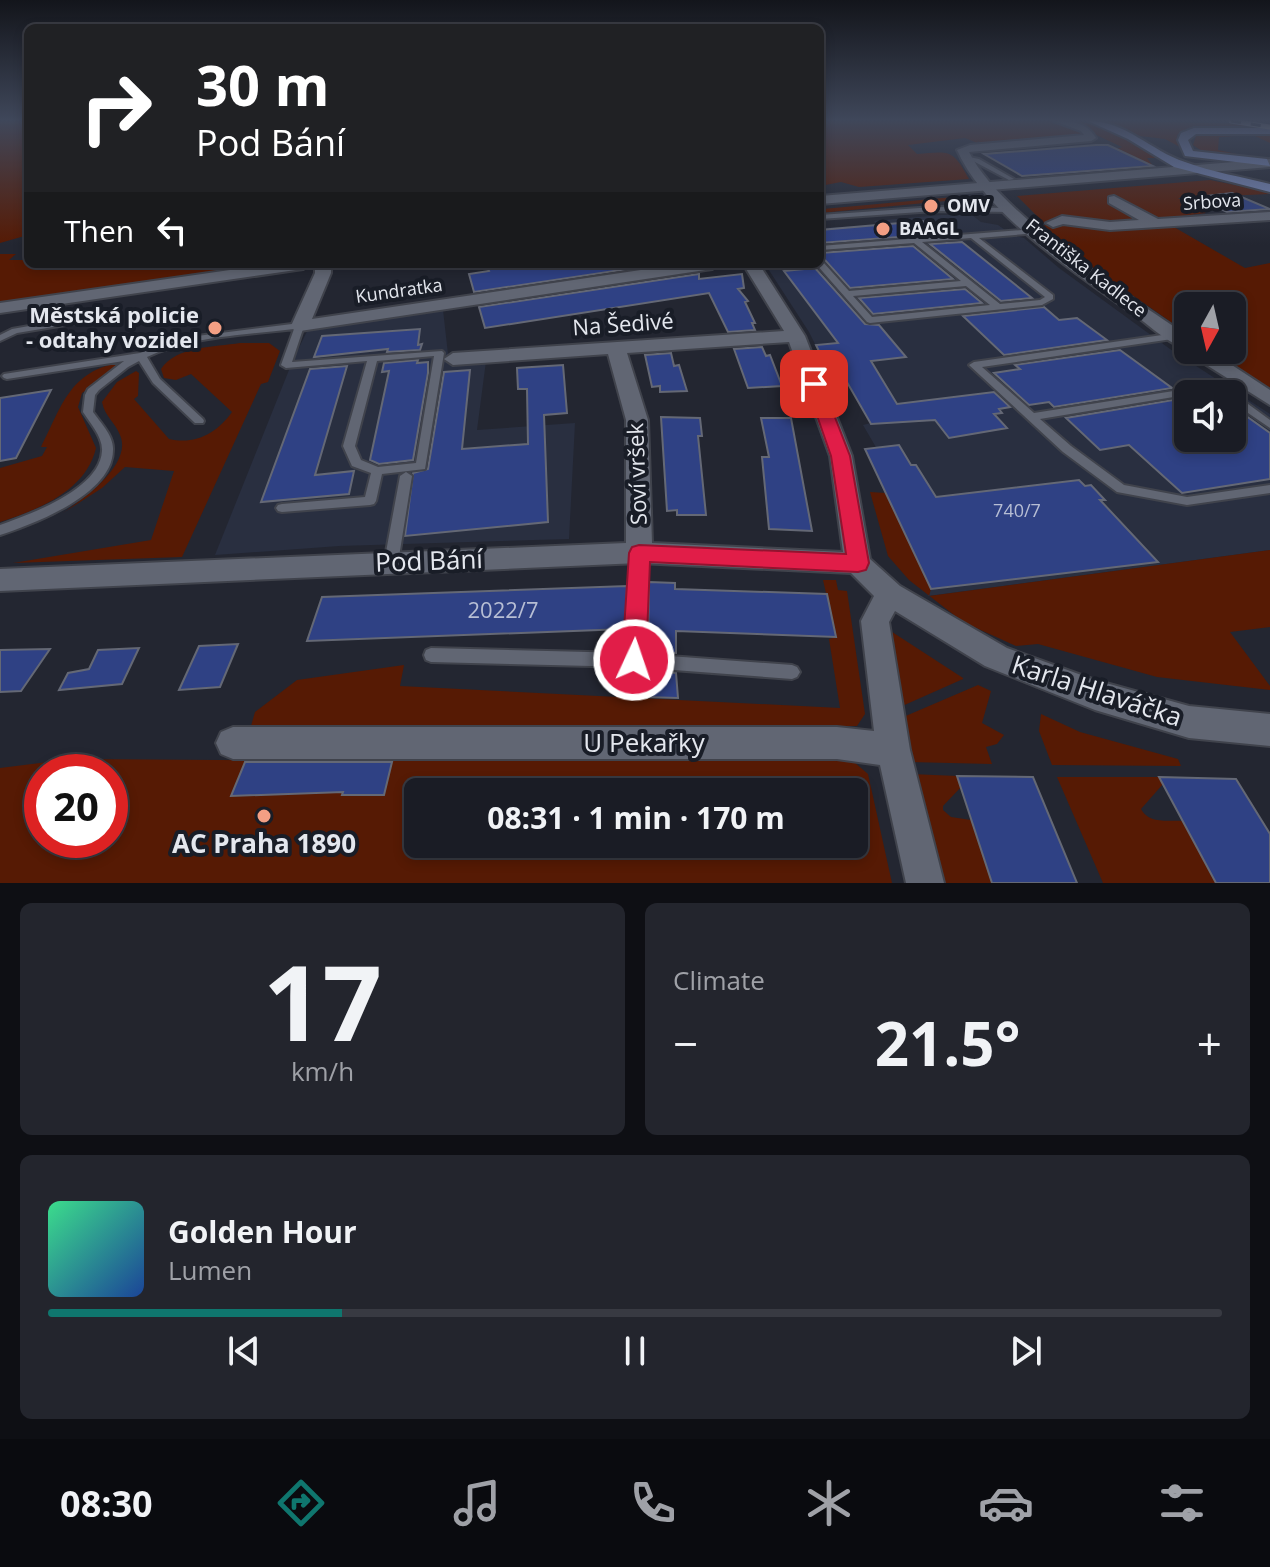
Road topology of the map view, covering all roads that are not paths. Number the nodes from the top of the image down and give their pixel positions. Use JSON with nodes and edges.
{"nodes":[{"id":1,"x":967,"y":162,"type":"edge"},
{"id":2,"x":981,"y":162,"type":"edge"},
{"id":3,"x":1162,"y":162,"type":"edge"},
{"id":4,"x":1196,"y":162,"type":"edge"},
{"id":5,"x":1269,"y":164,"type":"edge"},
{"id":6,"x":1166,"y":166,"type":"junction"},
{"id":7,"x":1202,"y":170,"type":"junction"},
{"id":8,"x":1011,"y":179,"type":"dead end"},
{"id":9,"x":987,"y":188,"type":"junction"},
{"id":10,"x":1270,"y":188,"type":"edge"},
{"id":11,"x":824,"y":200,"type":"edge"},
{"id":12,"x":1114,"y":200,"type":"dead end"},
{"id":13,"x":1013,"y":210,"type":"junction"},
{"id":14,"x":1270,"y":216,"type":"edge"},
{"id":15,"x":824,"y":217,"type":"edge"},
{"id":16,"x":1053,"y":223,"type":"dead end"},
{"id":17,"x":1156,"y":223,"type":"junction"},
{"id":18,"x":1035,"y":231,"type":"junction"},
{"id":19,"x":971,"y":235,"type":"junction"},
{"id":20,"x":915,"y":240,"type":"junction"},
{"id":21,"x":824,"y":248,"type":"edge"},
{"id":22,"x":275,"y":268,"type":"edge"},
{"id":23,"x":323,"y":268,"type":"edge"},
{"id":24,"x":685,"y":268,"type":"edge"},
{"id":25,"x":754,"y":268,"type":"edge"},
{"id":26,"x":823,"y":268,"type":"edge"},
{"id":27,"x":968,"y":283,"type":"junction"},
{"id":28,"x":846,"y":294,"type":"junction"},
{"id":29,"x":998,"y":307,"type":"junction"},
{"id":30,"x":0,"y":308,"type":"edge"},
{"id":31,"x":98,"y":317,"type":"dead end"},
{"id":32,"x":300,"y":326,"type":"junction"},
{"id":33,"x":1174,"y":335,"type":"edge"},
{"id":34,"x":796,"y":336,"type":"junction"},
{"id":35,"x":0,"y":338,"type":"edge"},
{"id":36,"x":1174,"y":341,"type":"edge"},
{"id":37,"x":616,"y":349,"type":"junction"},
{"id":38,"x":141,"y":356,"type":"junction"},
{"id":39,"x":373,"y":358,"type":"junction"},
{"id":40,"x":453,"y":359,"type":"dead end"},
{"id":41,"x":1217,"y":364,"type":"edge"},
{"id":42,"x":7,"y":376,"type":"dead end"},
{"id":43,"x":1174,"y":394,"type":"edge"},
{"id":44,"x":1270,"y":399,"type":"edge"},
{"id":45,"x":1246,"y":408,"type":"edge"},
{"id":46,"x":1032,"y":417,"type":"junction"},
{"id":47,"x":199,"y":421,"type":"dead end"},
{"id":48,"x":1270,"y":425,"type":"edge"},
{"id":49,"x":377,"y":471,"type":"junction"},
{"id":50,"x":406,"y":476,"type":"dead end"},
{"id":51,"x":1270,"y":489,"type":"edge"},
{"id":52,"x":282,"y":508,"type":"dead end"},
{"id":53,"x":0,"y":530,"type":"edge"},
{"id":54,"x":639,"y":553,"type":"junction"},
{"id":55,"x":391,"y":563,"type":"junction"},
{"id":56,"x":858,"y":563,"type":"junction"},
{"id":57,"x":0,"y":580,"type":"edge"},
{"id":58,"x":890,"y":594,"type":"junction"},
{"id":59,"x":431,"y":655,"type":"dead end"},
{"id":60,"x":634,"y":660,"type":"junction"},
{"id":61,"x":792,"y":672,"type":"dead end"},
{"id":62,"x":1270,"y":730,"type":"edge"},
{"id":63,"x":233,"y":743,"type":"dead end"},
{"id":64,"x":893,"y":750,"type":"junction"},
{"id":65,"x":925,"y":883,"type":"edge"}],
"edges":[{"from":1,"to":9,"type":"street","name":"Františka Kadlece"},
{"from":2,"to":8,"type":"lane"},
{"from":3,"to":6,"type":"main road"},
{"from":4,"to":7,"type":"main road"},
{"from":5,"to":7,"type":"street"},
{"from":6,"to":7,"type":"street"},
{"from":6,"to":9,"type":"street"},
{"from":7,"to":9,"type":"street"},
{"from":7,"to":10,"type":"main road"},
{"from":9,"to":11,"type":"street"},
{"from":9,"to":13,"type":"street","name":"Františka Kadlece"},
{"from":12,"to":17,"type":"street","name":"Srbova"},
{"from":13,"to":15,"type":"lane"},
{"from":13,"to":18,"type":"street","name":"Františka Kadlece"},
{"from":14,"to":17,"type":"street","name":"Srbova"},
{"from":16,"to":17,"type":"street","name":"Srbova"},
{"from":18,"to":19,"type":"lane"},
{"from":18,"to":33,"type":"street","name":"Františka Kadlece"},
{"from":19,"to":20,"type":"lane"},
{"from":19,"to":29,"type":"lane"},
{"from":20,"to":21,"type":"lane"},
{"from":20,"to":27,"type":"lane"},
{"from":22,"to":30,"type":"street"},
{"from":23,"to":32,"type":"street"},
{"from":24,"to":32,"type":"street","name":"Kundratka"},
{"from":25,"to":34,"type":"street"},
{"from":26,"to":28,"type":"lane"},
{"from":27,"to":28,"type":"lane"},
{"from":27,"to":29,"type":"lane"},
{"from":28,"to":29,"type":"lane"},
{"from":31,"to":35,"type":"lane"},
{"from":32,"to":38,"type":"lane"},
{"from":32,"to":39,"type":"lane"},
{"from":34,"to":37,"type":"street","name":"Na Šedivé"},
{"from":34,"to":56,"type":"street"},
{"from":36,"to":46,"type":"lane"},
{"from":37,"to":40,"type":"street","name":"Na Šedivé"},
{"from":37,"to":54,"type":"street","name":"Soví vršek"},
{"from":38,"to":42,"type":"lane"},
{"from":38,"to":47,"type":"lane"},
{"from":38,"to":53,"type":"lane"},
{"from":39,"to":49,"type":"lane"},
{"from":39,"to":49,"type":"lane"},
{"from":41,"to":44,"type":"street"},
{"from":43,"to":46,"type":"lane"},
{"from":45,"to":48,"type":"lane"},
{"from":46,"to":51,"type":"lane"},
{"from":49,"to":52,"type":"lane"},
{"from":50,"to":55,"type":"lane"},
{"from":54,"to":55,"type":"street","name":"Pod Bání"},
{"from":54,"to":56,"type":"street","name":"Pod Bání"},
{"from":54,"to":60,"type":"lane"},
{"from":55,"to":57,"type":"street","name":"Pod Bání"},
{"from":56,"to":58,"type":"street","name":"Karla Hlaváčka"},
{"from":58,"to":62,"type":"street","name":"Karla Hlaváčka"},
{"from":58,"to":64,"type":"street"},
{"from":59,"to":60,"type":"lane"},
{"from":60,"to":61,"type":"lane"},
{"from":63,"to":64,"type":"street","name":"U Pekařky"},
{"from":64,"to":65,"type":"street"}]}
